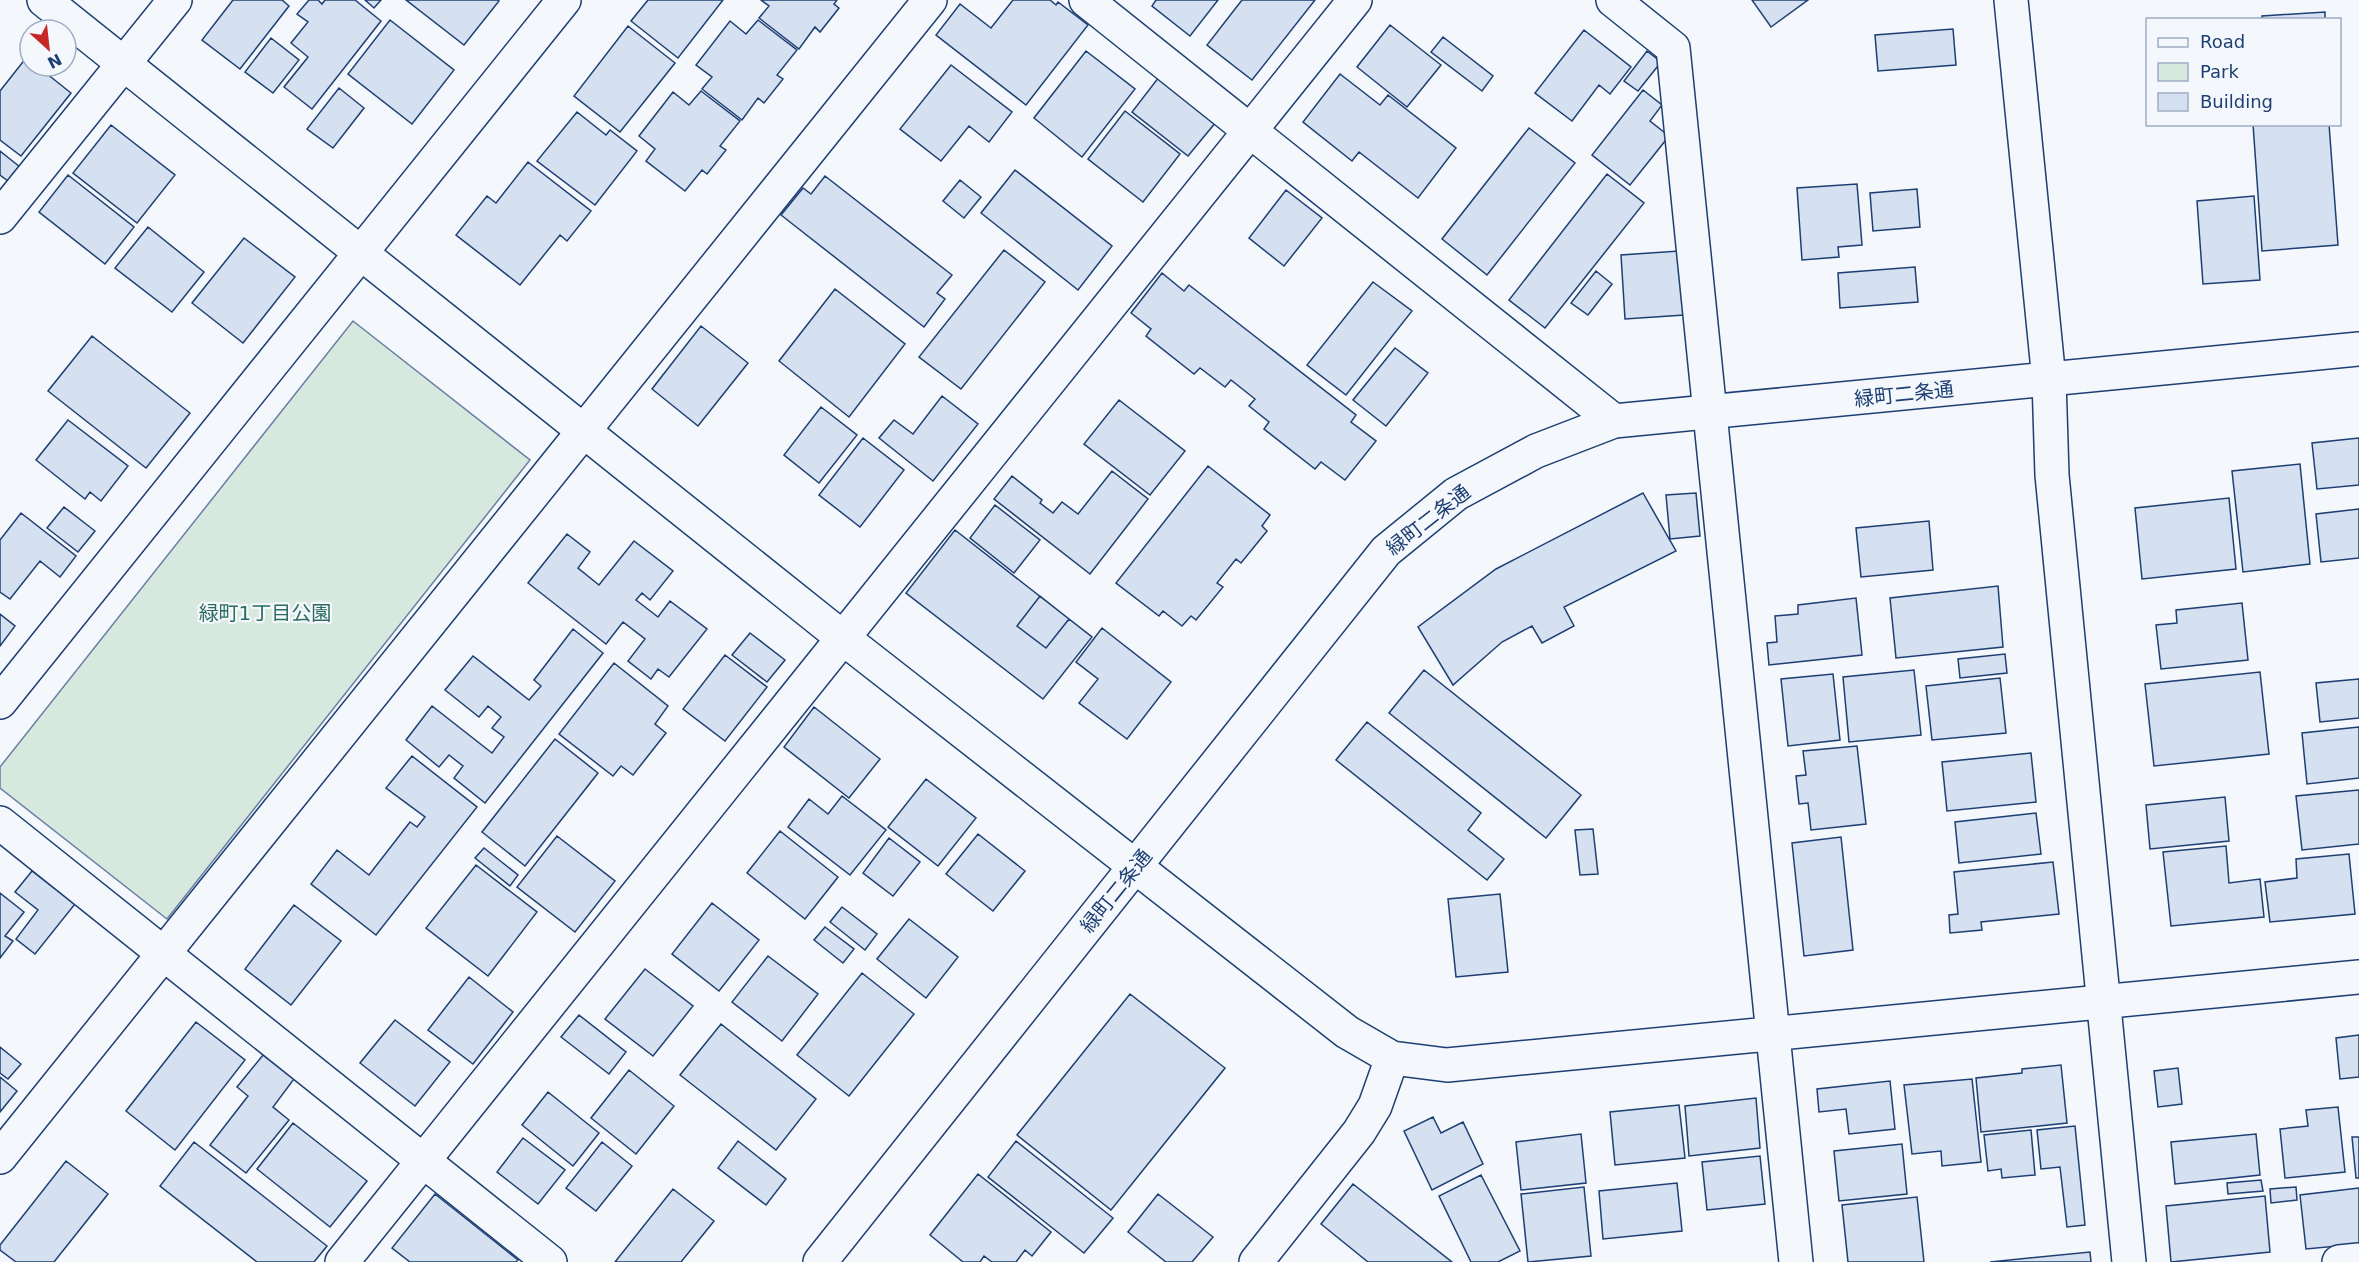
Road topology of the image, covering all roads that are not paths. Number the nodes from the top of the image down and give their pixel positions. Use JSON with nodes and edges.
{"nodes":[{"id":1,"x":44,"y":0,"type":"edge"},
{"id":2,"x":175,"y":0,"type":"edge"},
{"id":3,"x":564,"y":0,"type":"edge"},
{"id":4,"x":930,"y":0,"type":"edge"},
{"id":5,"x":1086,"y":0,"type":"edge"},
{"id":6,"x":1355,"y":0,"type":"edge"},
{"id":7,"x":1613,"y":0,"type":"edge"},
{"id":8,"x":2011,"y":0,"type":"edge"},
{"id":9,"x":124,"y":63,"type":"junction"},
{"id":10,"x":1250,"y":131,"type":"junction"},
{"id":11,"x":0,"y":217,"type":"edge"},
{"id":12,"x":361,"y":253,"type":"junction"},
{"id":13,"x":2359,"y":349,"type":"edge"},
{"id":14,"x":2049,"y":380,"type":"junction"},
{"id":15,"x":1710,"y":413,"type":"junction"},
{"id":16,"x":1614,"y":421,"type":"junction"},
{"id":17,"x":583,"y":431,"type":"junction"},
{"id":18,"x":843,"y":638,"type":"junction"},
{"id":19,"x":0,"y":702,"type":"edge"},
{"id":20,"x":0,"y":823,"type":"edge"},
{"id":21,"x":1137,"y":866,"type":"junction"},
{"id":22,"x":164,"y":953,"type":"junction"},
{"id":23,"x":2359,"y":977,"type":"edge"},
{"id":24,"x":2103,"y":1002,"type":"junction"},
{"id":25,"x":1772,"y":1034,"type":"junction"},
{"id":26,"x":1392,"y":1059,"type":"junction"},
{"id":27,"x":0,"y":1157,"type":"edge"},
{"id":28,"x":423,"y":1160,"type":"junction"},
{"id":29,"x":2359,"y":1260,"type":"edge"},
{"id":30,"x":342,"y":1262,"type":"edge"},
{"id":31,"x":550,"y":1262,"type":"edge"},
{"id":32,"x":820,"y":1262,"type":"edge"},
{"id":33,"x":1256,"y":1262,"type":"edge"},
{"id":34,"x":1796,"y":1262,"type":"edge"},
{"id":35,"x":2129,"y":1262,"type":"edge"},
{"id":36,"x":2339,"y":1262,"type":"edge"}],
"edges":[{"from":1,"to":9,"type":"street"},
{"from":2,"to":9,"type":"street"},
{"from":3,"to":12,"type":"street"},
{"from":4,"to":17,"type":"street"},
{"from":5,"to":10,"type":"street"},
{"from":6,"to":10,"type":"street"},
{"from":7,"to":15,"type":"street"},
{"from":8,"to":14,"type":"street"},
{"from":9,"to":11,"type":"street"},
{"from":9,"to":12,"type":"street"},
{"from":10,"to":16,"type":"street"},
{"from":10,"to":18,"type":"street"},
{"from":12,"to":17,"type":"street"},
{"from":12,"to":19,"type":"street"},
{"from":13,"to":14,"type":"street","name":"緑町二条通"},
{"from":14,"to":15,"type":"street","name":"緑町二条通"},
{"from":14,"to":24,"type":"street"},
{"from":15,"to":16,"type":"street","name":"緑町二条通"},
{"from":15,"to":25,"type":"street"},
{"from":16,"to":21,"type":"street","name":"緑町二条通"},
{"from":17,"to":18,"type":"street"},
{"from":17,"to":22,"type":"street"},
{"from":18,"to":21,"type":"street"},
{"from":18,"to":28,"type":"street"},
{"from":20,"to":22,"type":"street"},
{"from":21,"to":26,"type":"street"},
{"from":21,"to":32,"type":"street","name":"緑町二条通"},
{"from":22,"to":27,"type":"street"},
{"from":22,"to":28,"type":"street"},
{"from":23,"to":24,"type":"street"},
{"from":24,"to":25,"type":"street"},
{"from":24,"to":35,"type":"street"},
{"from":25,"to":26,"type":"street"},
{"from":25,"to":34,"type":"street"},
{"from":26,"to":33,"type":"street"},
{"from":28,"to":30,"type":"street"},
{"from":28,"to":31,"type":"street"},
{"from":29,"to":36,"type":"street"}]}
